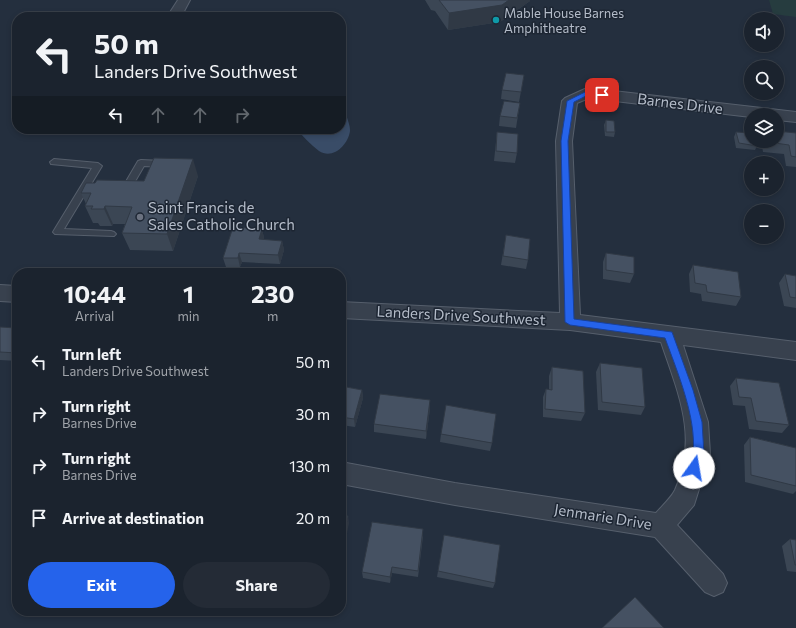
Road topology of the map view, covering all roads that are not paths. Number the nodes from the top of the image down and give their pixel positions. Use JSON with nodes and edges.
{"nodes":[{"id":1,"x":184,"y":0,"type":"edge"},
{"id":2,"x":177,"y":12,"type":"edge"},
{"id":3,"x":796,"y":117,"type":"edge"},
{"id":4,"x":54,"y":162,"type":"dead end"},
{"id":5,"x":169,"y":165,"type":"edge"},
{"id":6,"x":86,"y":185,"type":"junction"},
{"id":7,"x":100,"y":186,"type":"edge"},
{"id":8,"x":113,"y":187,"type":"edge"},
{"id":9,"x":111,"y":234,"type":"dead end"},
{"id":10,"x":0,"y":294,"type":"edge"},
{"id":11,"x":12,"y":294,"type":"edge"},
{"id":12,"x":346,"y":310,"type":"edge"},
{"id":13,"x":570,"y":322,"type":"junction"},
{"id":14,"x":669,"y":334,"type":"junction"},
{"id":15,"x":796,"y":351,"type":"edge"},
{"id":16,"x":346,"y":474,"type":"edge"},
{"id":17,"x":661,"y":526,"type":"junction"},
{"id":18,"x":714,"y":583,"type":"dead end"}],
"edges":[{"from":1,"to":2,"type":"street"},
{"from":3,"to":13,"type":"street","name":"Barnes Drive"},
{"from":4,"to":6,"type":"lane"},
{"from":5,"to":8,"type":"lane"},
{"from":6,"to":7,"type":"lane"},
{"from":6,"to":9,"type":"lane"},
{"from":10,"to":11,"type":"street"},
{"from":12,"to":13,"type":"street","name":"Landers Drive Southwest"},
{"from":13,"to":14,"type":"street","name":"Landers Drive Southwest"},
{"from":14,"to":15,"type":"street","name":"Landers Drive Southwest"},
{"from":14,"to":17,"type":"street","name":"Jenmarie Drive"},
{"from":16,"to":17,"type":"street","name":"Jenmarie Drive"},
{"from":17,"to":18,"type":"street"}]}
